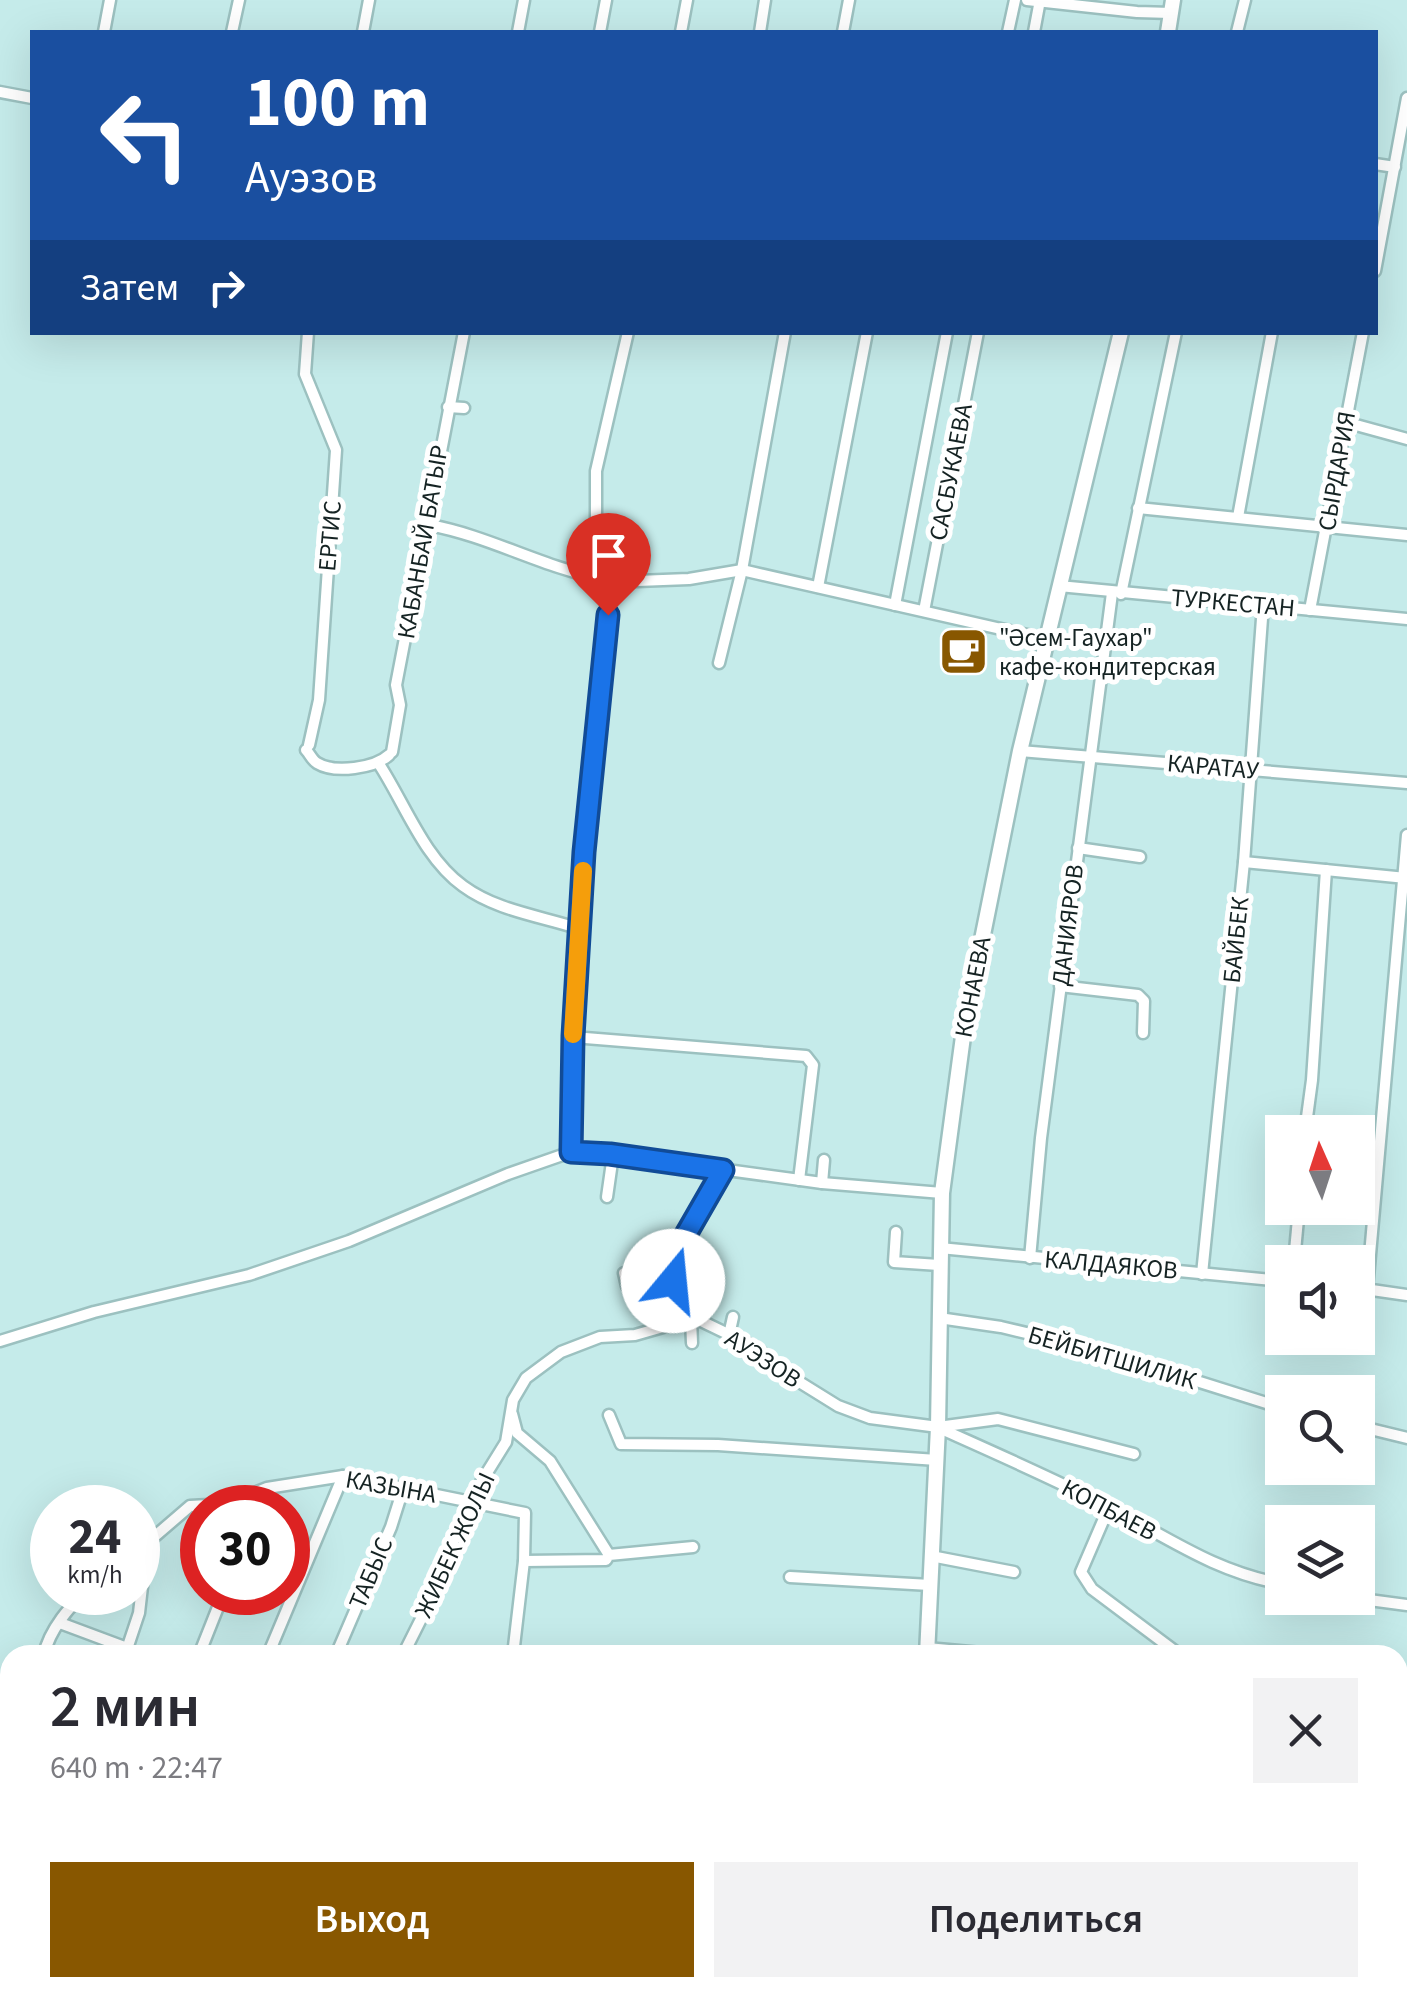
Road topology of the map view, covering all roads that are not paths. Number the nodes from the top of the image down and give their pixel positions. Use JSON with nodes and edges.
{"nodes":[{"id":1,"x":110,"y":0,"type":"edge"},
{"id":2,"x":239,"y":0,"type":"edge"},
{"id":3,"x":369,"y":0,"type":"edge"},
{"id":4,"x":524,"y":0,"type":"edge"},
{"id":5,"x":606,"y":0,"type":"edge"},
{"id":6,"x":687,"y":0,"type":"edge"},
{"id":7,"x":766,"y":0,"type":"edge"},
{"id":8,"x":849,"y":0,"type":"edge"},
{"id":9,"x":1015,"y":0,"type":"edge"},
{"id":10,"x":1027,"y":0,"type":"edge"},
{"id":11,"x":1244,"y":0,"type":"edge"},
{"id":12,"x":1040,"y":2,"type":"edge"},
{"id":13,"x":1172,"y":6,"type":"edge"},
{"id":14,"x":104,"y":30,"type":"edge"},
{"id":15,"x":232,"y":30,"type":"edge"},
{"id":16,"x":363,"y":30,"type":"edge"},
{"id":17,"x":518,"y":30,"type":"edge"},
{"id":18,"x":600,"y":30,"type":"edge"},
{"id":19,"x":682,"y":30,"type":"edge"},
{"id":20,"x":760,"y":30,"type":"edge"},
{"id":21,"x":843,"y":30,"type":"edge"},
{"id":22,"x":1008,"y":30,"type":"edge"},
{"id":23,"x":1034,"y":30,"type":"edge"},
{"id":24,"x":1237,"y":30,"type":"edge"},
{"id":25,"x":0,"y":92,"type":"edge"},
{"id":26,"x":30,"y":98,"type":"edge"},
{"id":27,"x":1407,"y":98,"type":"edge"},
{"id":28,"x":1378,"y":164,"type":"edge"},
{"id":29,"x":1396,"y":167,"type":"junction"},
{"id":30,"x":1378,"y":256,"type":"edge"},
{"id":31,"x":308,"y":335,"type":"edge"},
{"id":32,"x":463,"y":335,"type":"edge"},
{"id":33,"x":627,"y":335,"type":"edge"},
{"id":34,"x":784,"y":335,"type":"edge"},
{"id":35,"x":867,"y":335,"type":"edge"},
{"id":36,"x":946,"y":335,"type":"edge"},
{"id":37,"x":977,"y":335,"type":"edge"},
{"id":38,"x":1119,"y":335,"type":"edge"},
{"id":39,"x":1175,"y":335,"type":"edge"},
{"id":40,"x":1271,"y":335,"type":"edge"},
{"id":41,"x":1362,"y":335,"type":"edge"},
{"id":42,"x":448,"y":407,"type":"junction"},
{"id":43,"x":464,"y":408,"type":"dead end"},
{"id":44,"x":1345,"y":422,"type":"junction"},
{"id":45,"x":1407,"y":439,"type":"edge"},
{"id":46,"x":1138,"y":508,"type":"junction"},
{"id":47,"x":1238,"y":517,"type":"junction"},
{"id":48,"x":429,"y":525,"type":"junction"},
{"id":49,"x":1328,"y":525,"type":"junction"},
{"id":50,"x":1407,"y":535,"type":"edge"},
{"id":51,"x":742,"y":570,"type":"junction"},
{"id":52,"x":608,"y":581,"type":"junction"},
{"id":53,"x":1059,"y":586,"type":"junction"},
{"id":54,"x":818,"y":587,"type":"junction"},
{"id":55,"x":1116,"y":594,"type":"junction"},
{"id":56,"x":895,"y":605,"type":"junction"},
{"id":57,"x":1263,"y":605,"type":"junction"},
{"id":58,"x":1310,"y":610,"type":"junction"},
{"id":59,"x":924,"y":611,"type":"junction"},
{"id":60,"x":1407,"y":619,"type":"edge"},
{"id":61,"x":1045,"y":639,"type":"junction"},
{"id":62,"x":718,"y":663,"type":"dead end"},
{"id":63,"x":1020,"y":752,"type":"junction"},
{"id":64,"x":1090,"y":756,"type":"junction"},
{"id":65,"x":379,"y":764,"type":"junction"},
{"id":66,"x":1251,"y":770,"type":"junction"},
{"id":67,"x":1407,"y":783,"type":"edge"},
{"id":68,"x":1407,"y":835,"type":"edge"},
{"id":69,"x":1078,"y":848,"type":"junction"},
{"id":70,"x":1140,"y":857,"type":"dead end"},
{"id":71,"x":1244,"y":862,"type":"junction"},
{"id":72,"x":1326,"y":870,"type":"junction"},
{"id":73,"x":1405,"y":878,"type":"edge"},
{"id":74,"x":580,"y":929,"type":"junction"},
{"id":75,"x":1060,"y":986,"type":"junction"},
{"id":76,"x":1143,"y":1033,"type":"dead end"},
{"id":77,"x":573,"y":1036,"type":"junction"},
{"id":78,"x":1307,"y":1115,"type":"edge"},
{"id":79,"x":571,"y":1152,"type":"junction"},
{"id":80,"x":613,"y":1155,"type":"junction"},
{"id":81,"x":824,"y":1160,"type":"dead end"},
{"id":82,"x":723,"y":1170,"type":"junction"},
{"id":83,"x":800,"y":1180,"type":"junction"},
{"id":84,"x":822,"y":1183,"type":"junction"},
{"id":85,"x":942,"y":1193,"type":"junction"},
{"id":86,"x":606,"y":1197,"type":"dead end"},
{"id":87,"x":896,"y":1232,"type":"dead end"},
{"id":88,"x":1367,"y":1245,"type":"edge"},
{"id":89,"x":940,"y":1248,"type":"junction"},
{"id":90,"x":1030,"y":1258,"type":"junction"},
{"id":91,"x":669,"y":1264,"type":"junction"},
{"id":92,"x":940,"y":1265,"type":"junction"},
{"id":93,"x":624,"y":1273,"type":"dead end"},
{"id":94,"x":1202,"y":1274,"type":"junction"},
{"id":95,"x":1265,"y":1280,"type":"edge"},
{"id":96,"x":1375,"y":1290,"type":"edge"},
{"id":97,"x":1407,"y":1294,"type":"edge"},
{"id":98,"x":640,"y":1295,"type":"junction"},
{"id":99,"x":732,"y":1317,"type":"dead end"},
{"id":100,"x":939,"y":1318,"type":"junction"},
{"id":101,"x":691,"y":1319,"type":"junction"},
{"id":102,"x":677,"y":1322,"type":"junction"},
{"id":103,"x":730,"y":1335,"type":"junction"},
{"id":104,"x":0,"y":1341,"type":"edge"},
{"id":105,"x":692,"y":1343,"type":"dead end"},
{"id":106,"x":1265,"y":1403,"type":"edge"},
{"id":107,"x":510,"y":1410,"type":"junction"},
{"id":108,"x":609,"y":1415,"type":"dead end"},
{"id":109,"x":938,"y":1428,"type":"junction"},
{"id":110,"x":1375,"y":1430,"type":"edge"},
{"id":111,"x":1407,"y":1438,"type":"edge"},
{"id":112,"x":1134,"y":1454,"type":"dead end"},
{"id":113,"x":937,"y":1460,"type":"junction"},
{"id":114,"x":344,"y":1476,"type":"junction"},
{"id":115,"x":286,"y":1485,"type":"edge"},
{"id":116,"x":403,"y":1489,"type":"junction"},
{"id":117,"x":470,"y":1500,"type":"junction"},
{"id":118,"x":1109,"y":1507,"type":"junction"},
{"id":119,"x":180,"y":1515,"type":"edge"},
{"id":120,"x":160,"y":1532,"type":"edge"},
{"id":121,"x":693,"y":1547,"type":"dead end"},
{"id":122,"x":609,"y":1555,"type":"junction"},
{"id":123,"x":931,"y":1556,"type":"junction"},
{"id":124,"x":524,"y":1561,"type":"junction"},
{"id":125,"x":1014,"y":1572,"type":"dead end"},
{"id":126,"x":790,"y":1577,"type":"dead end"},
{"id":127,"x":1265,"y":1581,"type":"edge"},
{"id":128,"x":930,"y":1585,"type":"junction"},
{"id":129,"x":1375,"y":1601,"type":"edge"},
{"id":130,"x":1407,"y":1605,"type":"edge"},
{"id":131,"x":67,"y":1615,"type":"edge"},
{"id":132,"x":138,"y":1615,"type":"edge"},
{"id":133,"x":215,"y":1615,"type":"edge"},
{"id":134,"x":60,"y":1623,"type":"junction"},
{"id":135,"x":46,"y":1645,"type":"edge"},
{"id":136,"x":110,"y":1645,"type":"edge"},
{"id":137,"x":128,"y":1645,"type":"edge"},
{"id":138,"x":203,"y":1645,"type":"edge"},
{"id":139,"x":272,"y":1645,"type":"edge"},
{"id":140,"x":340,"y":1645,"type":"edge"},
{"id":141,"x":409,"y":1645,"type":"edge"},
{"id":142,"x":514,"y":1645,"type":"edge"},
{"id":143,"x":927,"y":1645,"type":"edge"},
{"id":144,"x":1167,"y":1645,"type":"edge"}],
"edges":[{"from":1,"to":14,"type":"street"},
{"from":2,"to":15,"type":"street"},
{"from":3,"to":16,"type":"street"},
{"from":4,"to":17,"type":"street"},
{"from":5,"to":18,"type":"street"},
{"from":6,"to":19,"type":"street"},
{"from":7,"to":20,"type":"street"},
{"from":8,"to":21,"type":"street"},
{"from":9,"to":22,"type":"street"},
{"from":10,"to":12,"type":"street"},
{"from":11,"to":24,"type":"street"},
{"from":12,"to":13,"type":"street"},
{"from":12,"to":23,"type":"street"},
{"from":25,"to":26,"type":"street"},
{"from":27,"to":29,"type":"street"},
{"from":28,"to":29,"type":"street"},
{"from":29,"to":30,"type":"street"},
{"from":31,"to":65,"type":"street","name":"ЕРТИС"},
{"from":32,"to":42,"type":"street","name":"КАБАНБАЙ БАТЫР"},
{"from":33,"to":52,"type":"street"},
{"from":34,"to":51,"type":"street"},
{"from":35,"to":54,"type":"street"},
{"from":36,"to":56,"type":"street","name":"САСБУКАЕВА"},
{"from":37,"to":59,"type":"street","name":"САСБУКАЕВА"},
{"from":38,"to":53,"type":"main road","name":"КОНАЕВА"},
{"from":39,"to":46,"type":"street","name":"ДАНИЯРОВ"},
{"from":40,"to":47,"type":"street"},
{"from":41,"to":44,"type":"street","name":"СЫРДАРИЯ"},
{"from":42,"to":43,"type":"street"},
{"from":42,"to":48,"type":"street","name":"КАБАНБАЙ БАТЫР"},
{"from":44,"to":45,"type":"street"},
{"from":44,"to":49,"type":"street","name":"СЫРДАРИЯ"},
{"from":46,"to":47,"type":"street"},
{"from":46,"to":55,"type":"street","name":"ДАНИЯРОВ"},
{"from":47,"to":49,"type":"street"},
{"from":48,"to":52,"type":"street"},
{"from":48,"to":65,"type":"street","name":"КАБАНБАЙ БАТЫР"},
{"from":49,"to":50,"type":"street"},
{"from":49,"to":58,"type":"street","name":"СЫРДАРИЯ"},
{"from":51,"to":52,"type":"street"},
{"from":51,"to":54,"type":"street"},
{"from":51,"to":62,"type":"street"},
{"from":52,"to":74,"type":"street"},
{"from":53,"to":55,"type":"street","name":"ТУРКЕСТАН"},
{"from":53,"to":61,"type":"main road","name":"КОНАЕВА"},
{"from":54,"to":56,"type":"street"},
{"from":55,"to":57,"type":"street","name":"ТУРКЕСТАН"},
{"from":55,"to":64,"type":"street","name":"ДАНИЯРОВ"},
{"from":56,"to":59,"type":"street"},
{"from":57,"to":58,"type":"street","name":"ТУРКЕСТАН"},
{"from":57,"to":66,"type":"street","name":"БАЙБЕК"},
{"from":58,"to":60,"type":"street","name":"ТУРКЕСТАН"},
{"from":59,"to":61,"type":"street"},
{"from":61,"to":63,"type":"main road","name":"КОНАЕВА"},
{"from":63,"to":64,"type":"street","name":"КАРАТАУ"},
{"from":63,"to":85,"type":"main road","name":"КОНАЕВА"},
{"from":64,"to":66,"type":"street","name":"КАРАТАУ"},
{"from":64,"to":69,"type":"street","name":"ДАНИЯРОВ"},
{"from":65,"to":74,"type":"street"},
{"from":66,"to":67,"type":"street","name":"КАРАТАУ"},
{"from":66,"to":71,"type":"street","name":"БАЙБЕК"},
{"from":68,"to":73,"type":"street"},
{"from":69,"to":70,"type":"street"},
{"from":69,"to":75,"type":"street","name":"ДАНИЯРОВ"},
{"from":71,"to":72,"type":"street"},
{"from":71,"to":94,"type":"street","name":"БАЙБЕК"},
{"from":72,"to":73,"type":"street"},
{"from":72,"to":78,"type":"street"},
{"from":73,"to":88,"type":"street"},
{"from":74,"to":77,"type":"street"},
{"from":75,"to":76,"type":"street"},
{"from":75,"to":90,"type":"street","name":"ДАНИЯРОВ"},
{"from":77,"to":79,"type":"street"},
{"from":77,"to":83,"type":"street"},
{"from":79,"to":80,"type":"street"},
{"from":79,"to":104,"type":"street"},
{"from":80,"to":82,"type":"street"},
{"from":80,"to":86,"type":"street"},
{"from":81,"to":84,"type":"street"},
{"from":82,"to":83,"type":"street"},
{"from":82,"to":91,"type":"street"},
{"from":83,"to":84,"type":"street"},
{"from":84,"to":85,"type":"street"},
{"from":85,"to":89,"type":"main road","name":"КОНАЕВА"},
{"from":87,"to":92,"type":"street"},
{"from":89,"to":90,"type":"street","name":"КАЛДАЯКОВ"},
{"from":89,"to":92,"type":"main road","name":"КОНАЕВА"},
{"from":90,"to":94,"type":"street","name":"КАЛДАЯКОВ"},
{"from":91,"to":98,"type":"street"},
{"from":91,"to":101,"type":"street"},
{"from":92,"to":100,"type":"main road","name":"КОНАЕВА"},
{"from":93,"to":98,"type":"street"},
{"from":94,"to":95,"type":"street","name":"КАЛДАЯКОВ"},
{"from":96,"to":97,"type":"street"},
{"from":98,"to":102,"type":"street"},
{"from":99,"to":103,"type":"street"},
{"from":100,"to":106,"type":"street","name":"БЕЙБИТШИЛИК"},
{"from":100,"to":109,"type":"main road","name":"КОНАЕВА"},
{"from":101,"to":102,"type":"street","name":"ЖИБЕК ЖОЛЫ"},
{"from":101,"to":103,"type":"street","name":"АУЭЗОВ"},
{"from":101,"to":105,"type":"street"},
{"from":102,"to":107,"type":"street","name":"ЖИБЕК ЖОЛЫ"},
{"from":103,"to":109,"type":"street","name":"АУЭЗОВ"},
{"from":107,"to":117,"type":"street","name":"ЖИБЕК ЖОЛЫ"},
{"from":107,"to":122,"type":"street"},
{"from":108,"to":113,"type":"street"},
{"from":109,"to":112,"type":"street"},
{"from":109,"to":113,"type":"main road","name":"КОНАЕВА"},
{"from":109,"to":118,"type":"street","name":"КОПБАЕВ"},
{"from":110,"to":111,"type":"street"},
{"from":113,"to":123,"type":"main road","name":"КОНАЕВА"},
{"from":114,"to":115,"type":"street","name":"КАЗЫНА"},
{"from":114,"to":116,"type":"street","name":"КАЗЫНА"},
{"from":114,"to":139,"type":"street"},
{"from":116,"to":117,"type":"street","name":"КАЗЫНА"},
{"from":116,"to":140,"type":"street","name":"ТАБЫС"},
{"from":117,"to":124,"type":"street","name":"КАЗЫНА"},
{"from":117,"to":141,"type":"street","name":"ЖИБЕК ЖОЛЫ"},
{"from":118,"to":127,"type":"street","name":"КОПБАЕВ"},
{"from":118,"to":144,"type":"street"},
{"from":119,"to":120,"type":"street","name":"КАЗЫНА"},
{"from":121,"to":122,"type":"street"},
{"from":122,"to":124,"type":"street"},
{"from":123,"to":125,"type":"street"},
{"from":123,"to":128,"type":"main road","name":"КОНАЕВА"},
{"from":124,"to":142,"type":"street"},
{"from":126,"to":128,"type":"street"},
{"from":128,"to":143,"type":"main road","name":"КОНАЕВА"},
{"from":129,"to":130,"type":"street"},
{"from":131,"to":134,"type":"street"},
{"from":132,"to":137,"type":"street","name":"КАЗЫНА"},
{"from":133,"to":138,"type":"street"},
{"from":134,"to":135,"type":"street"},
{"from":134,"to":136,"type":"street"}]}
